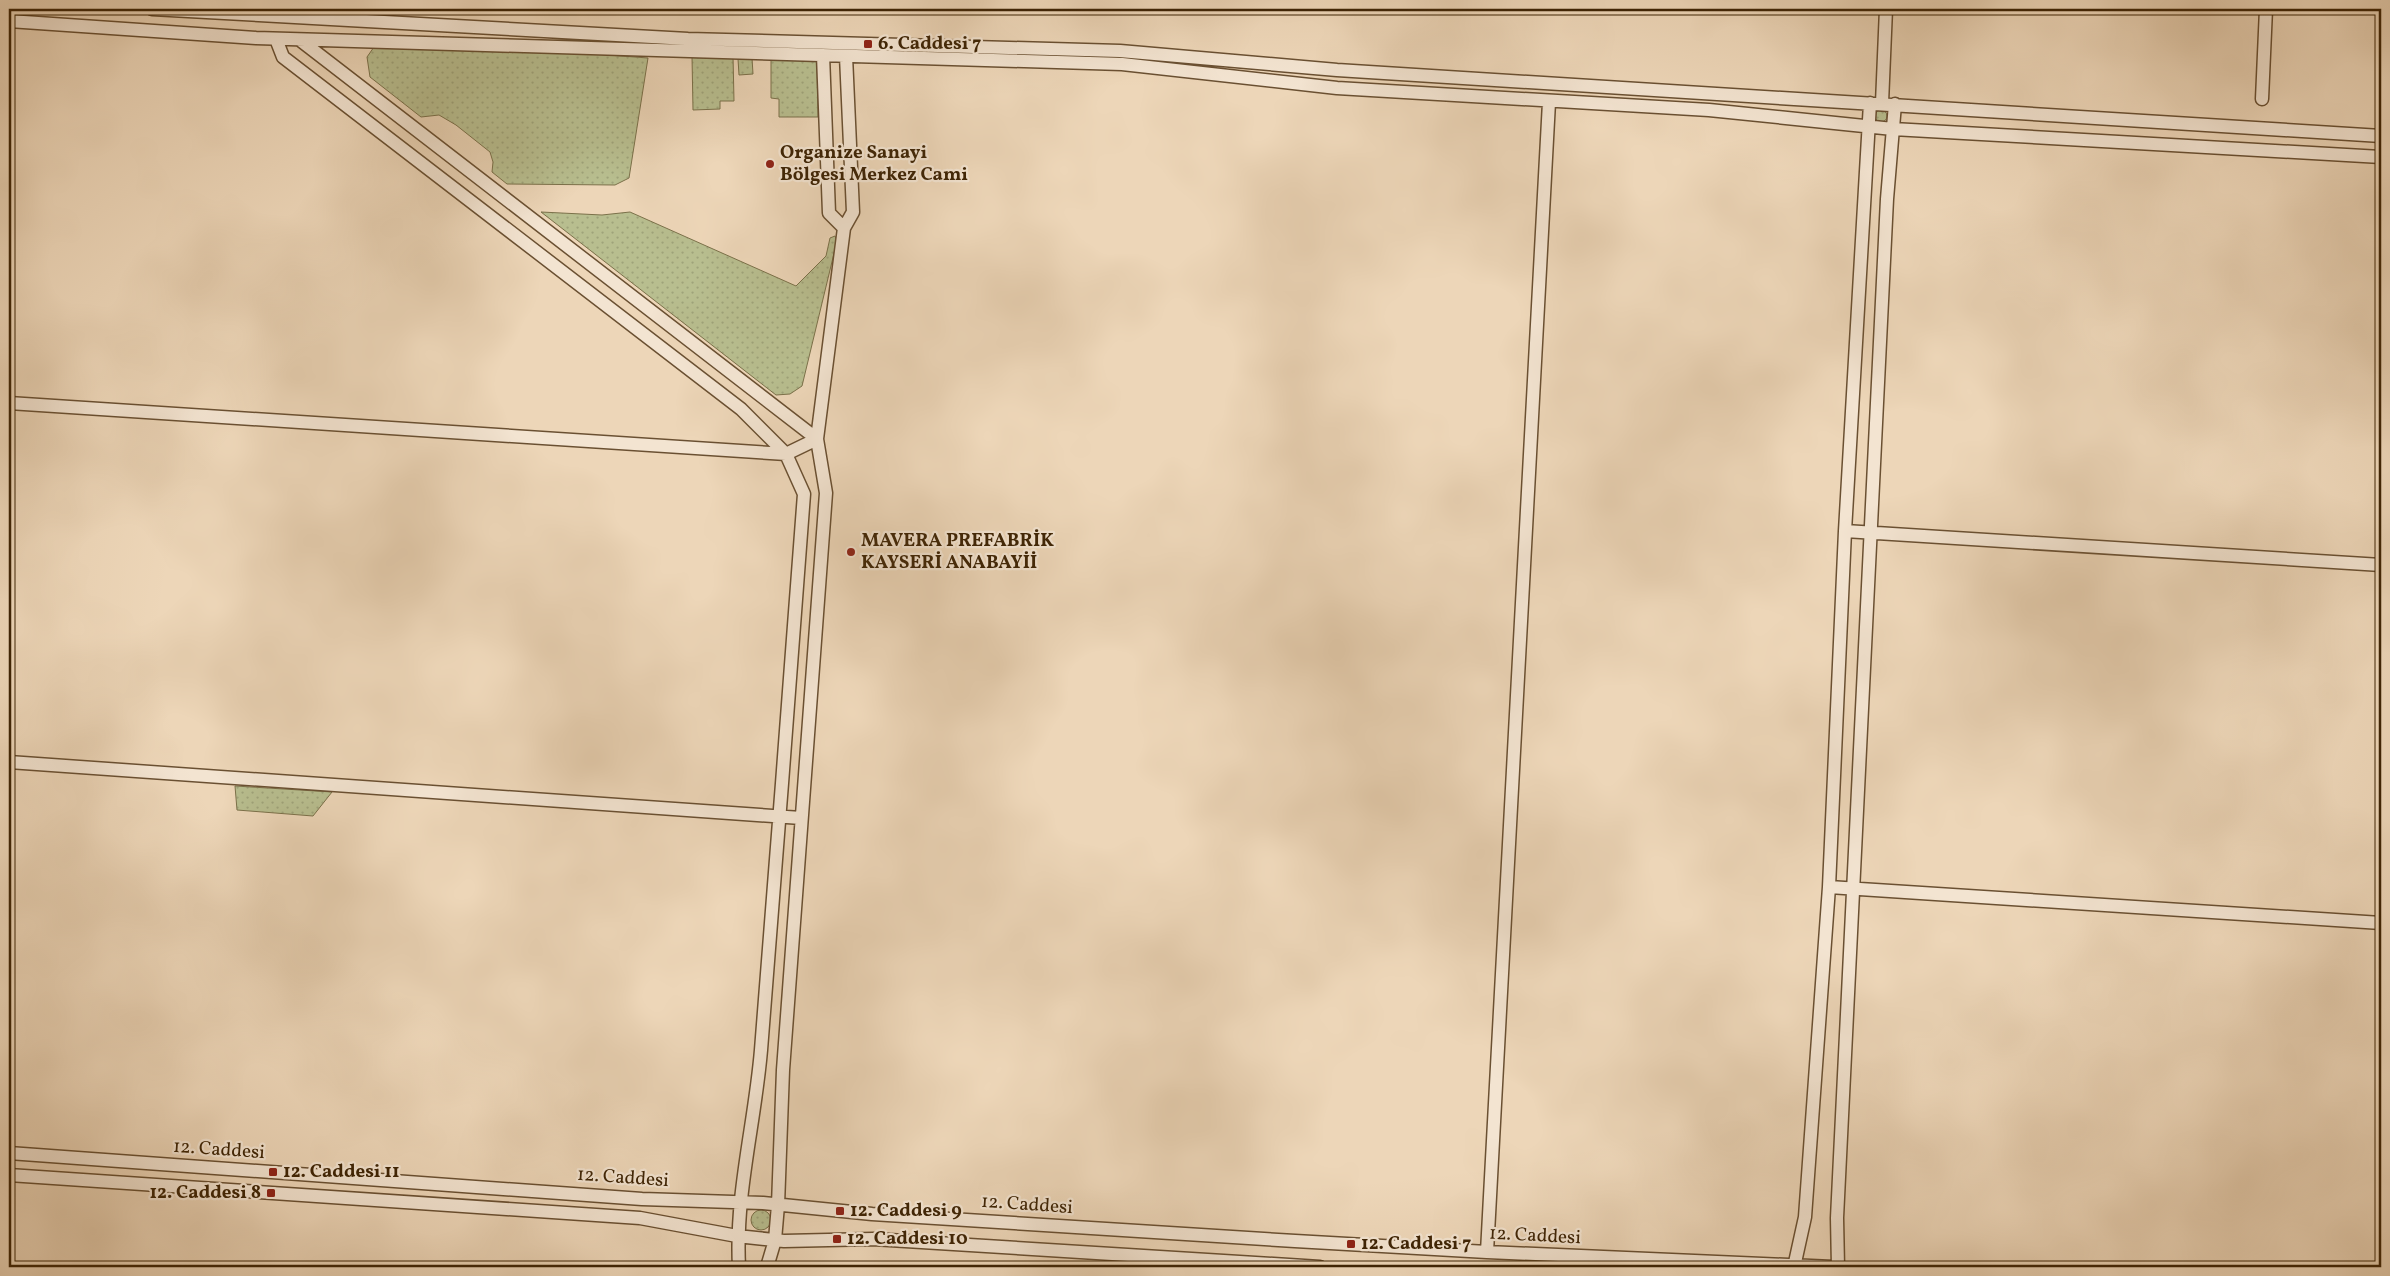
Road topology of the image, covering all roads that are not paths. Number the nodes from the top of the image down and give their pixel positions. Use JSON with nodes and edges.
{"nodes":[{"id":1,"x":152,"y":9,"type":"edge"},
{"id":2,"x":1886,"y":9,"type":"edge"},
{"id":3,"x":2266,"y":9,"type":"edge"},
{"id":4,"x":9,"y":21,"type":"edge"},
{"id":5,"x":276,"y":39,"type":"junction"},
{"id":6,"x":300,"y":40,"type":"junction"},
{"id":7,"x":822,"y":55,"type":"junction"},
{"id":8,"x":846,"y":56,"type":"junction"},
{"id":9,"x":2262,"y":99,"type":"dead end"},
{"id":10,"x":1550,"y":102,"type":"junction"},
{"id":11,"x":1876,"y":103,"type":"junction"},
{"id":12,"x":1895,"y":104,"type":"junction"},
{"id":13,"x":2190,"y":125,"type":"junction"},
{"id":14,"x":1869,"y":126,"type":"junction"},
{"id":15,"x":1893,"y":129,"type":"junction"},
{"id":16,"x":2381,"y":136,"type":"edge"},
{"id":17,"x":2189,"y":146,"type":"junction"},
{"id":18,"x":2381,"y":157,"type":"edge"},
{"id":19,"x":844,"y":228,"type":"junction"},
{"id":20,"x":9,"y":403,"type":"edge"},
{"id":21,"x":817,"y":439,"type":"junction"},
{"id":22,"x":786,"y":454,"type":"junction"},
{"id":23,"x":1845,"y":531,"type":"junction"},
{"id":24,"x":1869,"y":532,"type":"junction"},
{"id":25,"x":2381,"y":565,"type":"edge"},
{"id":26,"x":9,"y":762,"type":"edge"},
{"id":27,"x":780,"y":817,"type":"junction"},
{"id":28,"x":801,"y":818,"type":"junction"},
{"id":29,"x":1829,"y":887,"type":"junction"},
{"id":30,"x":1851,"y":889,"type":"junction"},
{"id":31,"x":2381,"y":923,"type":"edge"},
{"id":32,"x":9,"y":1153,"type":"edge"},
{"id":33,"x":9,"y":1175,"type":"edge"},
{"id":34,"x":740,"y":1202,"type":"junction"},
{"id":35,"x":778,"y":1205,"type":"junction"},
{"id":36,"x":737,"y":1236,"type":"junction"},
{"id":37,"x":775,"y":1240,"type":"junction"},
{"id":38,"x":1487,"y":1252,"type":"junction"},
{"id":39,"x":1292,"y":1266,"type":"edge"},
{"id":40,"x":739,"y":1267,"type":"edge"},
{"id":41,"x":767,"y":1267,"type":"edge"},
{"id":42,"x":1320,"y":1267,"type":"edge"},
{"id":43,"x":1794,"y":1267,"type":"edge"},
{"id":44,"x":1833,"y":1267,"type":"edge"},
{"id":45,"x":1838,"y":1267,"type":"edge"}],
"edges":[{"from":1,"to":11,"type":"street"},
{"from":2,"to":11,"type":"street"},
{"from":3,"to":9,"type":"street"},
{"from":4,"to":5,"type":"street"},
{"from":5,"to":6,"type":"street"},
{"from":5,"to":22,"type":"street"},
{"from":6,"to":7,"type":"street"},
{"from":6,"to":21,"type":"street"},
{"from":7,"to":8,"type":"street"},
{"from":7,"to":19,"type":"street"},
{"from":8,"to":10,"type":"street"},
{"from":8,"to":19,"type":"street"},
{"from":10,"to":14,"type":"street"},
{"from":10,"to":38,"type":"street"},
{"from":11,"to":12,"type":"street"},
{"from":11,"to":14,"type":"street"},
{"from":12,"to":13,"type":"street"},
{"from":12,"to":15,"type":"street"},
{"from":13,"to":16,"type":"street"},
{"from":13,"to":17,"type":"street"},
{"from":14,"to":15,"type":"street"},
{"from":14,"to":23,"type":"street"},
{"from":15,"to":17,"type":"street"},
{"from":15,"to":24,"type":"street"},
{"from":17,"to":18,"type":"street"},
{"from":19,"to":21,"type":"street"},
{"from":20,"to":22,"type":"street"},
{"from":21,"to":22,"type":"street"},
{"from":21,"to":28,"type":"street"},
{"from":22,"to":27,"type":"street"},
{"from":23,"to":24,"type":"street"},
{"from":23,"to":29,"type":"street"},
{"from":24,"to":25,"type":"street"},
{"from":24,"to":30,"type":"street"},
{"from":26,"to":27,"type":"street"},
{"from":27,"to":28,"type":"street"},
{"from":27,"to":34,"type":"street"},
{"from":28,"to":35,"type":"street"},
{"from":29,"to":30,"type":"street"},
{"from":29,"to":43,"type":"street"},
{"from":30,"to":31,"type":"street"},
{"from":30,"to":45,"type":"street"},
{"from":32,"to":34,"type":"street","name":"12. Caddesi"},
{"from":33,"to":36,"type":"street","name":"12. Caddesi"},
{"from":34,"to":35,"type":"street","name":"12. Caddesi"},
{"from":34,"to":36,"type":"street"},
{"from":35,"to":37,"type":"street"},
{"from":35,"to":38,"type":"street","name":"12. Caddesi"},
{"from":36,"to":37,"type":"street","name":"12. Caddesi"},
{"from":36,"to":40,"type":"street"},
{"from":37,"to":39,"type":"street","name":"12. Caddesi"},
{"from":37,"to":41,"type":"street"},
{"from":38,"to":43,"type":"street","name":"12. Caddesi"},
{"from":39,"to":42,"type":"street","name":"12. Caddesi"},
{"from":43,"to":44,"type":"street","name":"12. Caddesi"}]}
